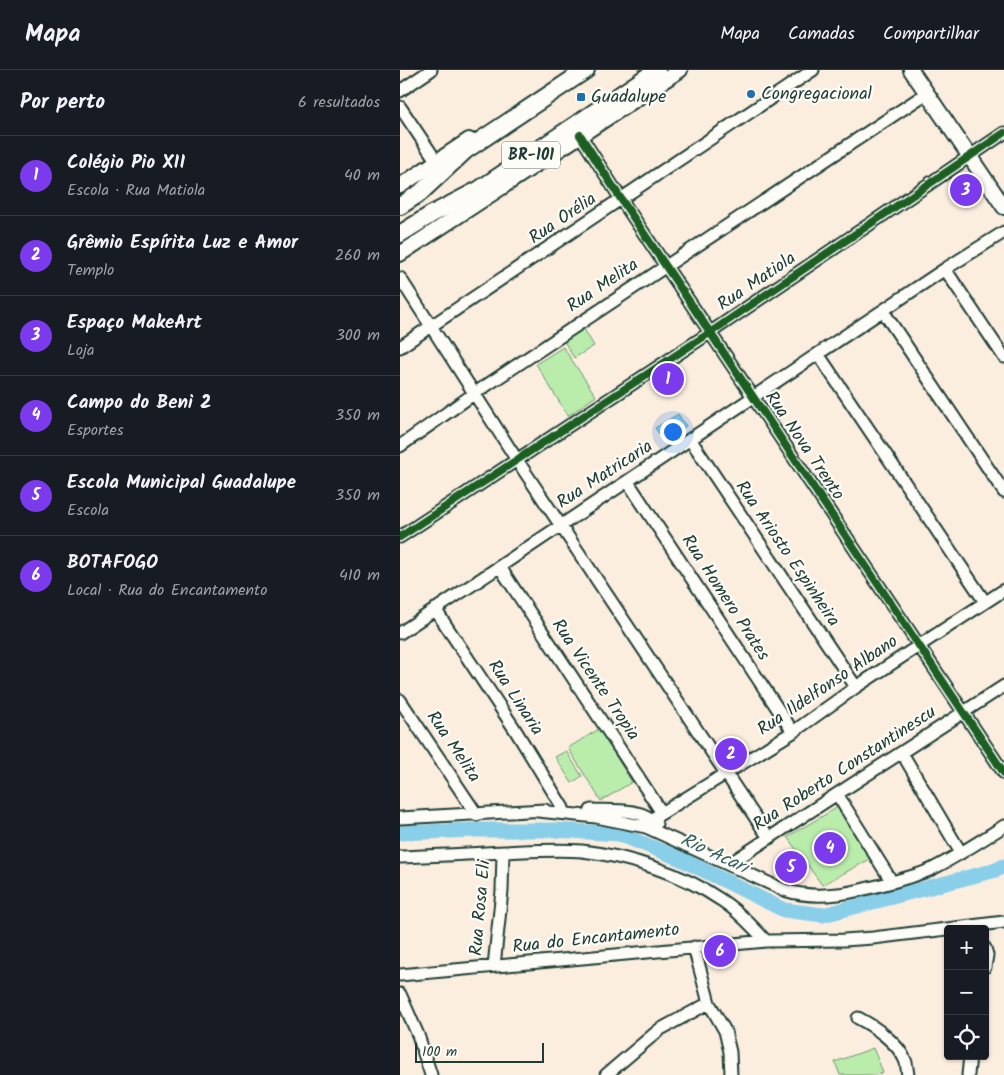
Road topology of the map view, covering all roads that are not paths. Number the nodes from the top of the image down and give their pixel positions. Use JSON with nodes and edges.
{"nodes":[{"id":1,"x":431,"y":70,"type":"edge"},
{"id":2,"x":574,"y":70,"type":"edge"},
{"id":3,"x":586,"y":70,"type":"edge"},
{"id":4,"x":657,"y":70,"type":"edge"},
{"id":5,"x":680,"y":70,"type":"edge"},
{"id":6,"x":813,"y":70,"type":"edge"},
{"id":7,"x":911,"y":70,"type":"edge"},
{"id":8,"x":400,"y":91,"type":"edge"},
{"id":9,"x":927,"y":93,"type":"junction"},
{"id":10,"x":400,"y":107,"type":"edge"},
{"id":11,"x":1004,"y":134,"type":"edge"},
{"id":12,"x":580,"y":135,"type":"junction"},
{"id":13,"x":969,"y":156,"type":"junction"},
{"id":14,"x":437,"y":162,"type":"junction"},
{"id":15,"x":400,"y":186,"type":"edge"},
{"id":16,"x":621,"y":199,"type":"junction"},
{"id":17,"x":400,"y":206,"type":"edge"},
{"id":18,"x":1004,"y":207,"type":"edge"},
{"id":19,"x":1004,"y":232,"type":"edge"},
{"id":20,"x":400,"y":234,"type":"edge"},
{"id":21,"x":400,"y":254,"type":"edge"},
{"id":22,"x":666,"y":265,"type":"junction"},
{"id":23,"x":945,"y":269,"type":"junction"},
{"id":24,"x":400,"y":278,"type":"edge"},
{"id":25,"x":883,"y":311,"type":"junction"},
{"id":26,"x":430,"y":327,"type":"junction"},
{"id":27,"x":711,"y":332,"type":"junction"},
{"id":28,"x":400,"y":347,"type":"edge"},
{"id":29,"x":818,"y":354,"type":"junction"},
{"id":30,"x":1004,"y":357,"type":"edge"},
{"id":31,"x":474,"y":393,"type":"junction"},
{"id":32,"x":754,"y":397,"type":"junction"},
{"id":33,"x":690,"y":439,"type":"junction"},
{"id":34,"x":400,"y":446,"type":"edge"},
{"id":35,"x":517,"y":460,"type":"junction"},
{"id":36,"x":628,"y":482,"type":"junction"},
{"id":37,"x":1004,"y":492,"type":"edge"},
{"id":38,"x":561,"y":525,"type":"junction"},
{"id":39,"x":400,"y":537,"type":"edge"},
{"id":40,"x":500,"y":566,"type":"junction"},
{"id":41,"x":1004,"y":590,"type":"edge"},
{"id":42,"x":985,"y":602,"type":"junction"},
{"id":43,"x":435,"y":609,"type":"junction"},
{"id":44,"x":400,"y":633,"type":"edge"},
{"id":45,"x":920,"y":645,"type":"junction"},
{"id":46,"x":1004,"y":686,"type":"edge"},
{"id":47,"x":856,"y":688,"type":"junction"},
{"id":48,"x":400,"y":700,"type":"edge"},
{"id":49,"x":964,"y":712,"type":"junction"},
{"id":50,"x":793,"y":732,"type":"junction"},
{"id":51,"x":902,"y":753,"type":"junction"},
{"id":52,"x":1004,"y":773,"type":"edge"},
{"id":53,"x":727,"y":774,"type":"junction"},
{"id":54,"x":837,"y":794,"type":"junction"},
{"id":55,"x":563,"y":808,"type":"junction"},
{"id":56,"x":538,"y":811,"type":"junction"},
{"id":57,"x":662,"y":812,"type":"junction"},
{"id":58,"x":477,"y":814,"type":"junction"},
{"id":59,"x":400,"y":818,"type":"edge"},
{"id":60,"x":649,"y":823,"type":"junction"},
{"id":61,"x":1004,"y":826,"type":"edge"},
{"id":62,"x":769,"y":838,"type":"junction"},
{"id":63,"x":503,"y":852,"type":"junction"},
{"id":64,"x":961,"y":853,"type":"junction"},
{"id":65,"x":400,"y":857,"type":"edge"},
{"id":66,"x":729,"y":864,"type":"junction"},
{"id":67,"x":892,"y":882,"type":"junction"},
{"id":68,"x":1004,"y":922,"type":"edge"},
{"id":69,"x":988,"y":925,"type":"edge"},
{"id":70,"x":944,"y":930,"type":"edge"},
{"id":71,"x":766,"y":941,"type":"junction"},
{"id":72,"x":694,"y":947,"type":"junction"},
{"id":73,"x":494,"y":966,"type":"junction"},
{"id":74,"x":400,"y":975,"type":"edge"},
{"id":75,"x":400,"y":994,"type":"edge"},
{"id":76,"x":709,"y":1003,"type":"junction"},
{"id":77,"x":858,"y":1018,"type":"dead end"},
{"id":78,"x":970,"y":1060,"type":"edge"},
{"id":79,"x":430,"y":1075,"type":"edge"},
{"id":80,"x":606,"y":1075,"type":"edge"},
{"id":81,"x":731,"y":1075,"type":"edge"},
{"id":82,"x":908,"y":1075,"type":"edge"},
{"id":83,"x":968,"y":1075,"type":"edge"}],
"edges":[{"from":1,"to":8,"type":"street"},
{"from":2,"to":14,"type":"main road"},
{"from":3,"to":17,"type":"highway","number":"BR-101"},
{"from":4,"to":20,"type":"highway","number":"BR-101"},
{"from":5,"to":12,"type":"main road"},
{"from":6,"to":16,"type":"street","name":"Rua Orélia"},
{"from":7,"to":9,"type":"main road"},
{"from":9,"to":13,"type":"main road"},
{"from":9,"to":22,"type":"street","name":"Rua Melita"},
{"from":10,"to":14,"type":"street"},
{"from":11,"to":13,"type":"street","name":"Rua Matiola"},
{"from":12,"to":16,"type":"street","name":"Rua Nova Trento"},
{"from":12,"to":21,"type":"main road"},
{"from":13,"to":18,"type":"main road"},
{"from":13,"to":27,"type":"street","name":"Rua Matiola"},
{"from":14,"to":15,"type":"main road"},
{"from":16,"to":22,"type":"street","name":"Rua Nova Trento"},
{"from":16,"to":26,"type":"street","name":"Rua Orélia"},
{"from":19,"to":23,"type":"street","name":"Rua Matricaria"},
{"from":22,"to":27,"type":"street","name":"Rua Nova Trento"},
{"from":22,"to":31,"type":"street","name":"Rua Melita"},
{"from":23,"to":25,"type":"street","name":"Rua Matricaria"},
{"from":23,"to":30,"type":"street"},
{"from":24,"to":26,"type":"street"},
{"from":25,"to":29,"type":"street","name":"Rua Matricaria"},
{"from":25,"to":37,"type":"street"},
{"from":26,"to":28,"type":"street","name":"Rua Orélia"},
{"from":26,"to":31,"type":"street"},
{"from":27,"to":32,"type":"street","name":"Rua Nova Trento"},
{"from":27,"to":35,"type":"street","name":"Rua Matiola"},
{"from":29,"to":32,"type":"street","name":"Rua Matricaria"},
{"from":29,"to":42,"type":"street"},
{"from":31,"to":34,"type":"street","name":"Rua Melita"},
{"from":31,"to":35,"type":"street"},
{"from":32,"to":33,"type":"street","name":"Rua Matricaria"},
{"from":32,"to":45,"type":"street","name":"Rua Nova Trento"},
{"from":33,"to":36,"type":"street","name":"Rua Matricaria"},
{"from":33,"to":47,"type":"street","name":"Rua Ariosto Espinheira"},
{"from":35,"to":38,"type":"street"},
{"from":35,"to":39,"type":"street","name":"Rua Matiola"},
{"from":36,"to":38,"type":"street","name":"Rua Matricaria"},
{"from":36,"to":50,"type":"street","name":"Rua Homero Prates"},
{"from":38,"to":40,"type":"street","name":"Rua Matricaria"},
{"from":38,"to":53,"type":"street"},
{"from":40,"to":43,"type":"street","name":"Rua Matricaria"},
{"from":40,"to":57,"type":"street","name":"Rua Vicente Tropia"},
{"from":41,"to":42,"type":"street","name":"Rua Ildelfonso Albano"},
{"from":42,"to":45,"type":"street","name":"Rua Ildelfonso Albano"},
{"from":43,"to":44,"type":"street","name":"Rua Matricaria"},
{"from":43,"to":55,"type":"street","name":"Rua Linaria"},
{"from":45,"to":47,"type":"street","name":"Rua Ildelfonso Albano"},
{"from":45,"to":49,"type":"street","name":"Rua Nova Trento"},
{"from":46,"to":49,"type":"street","name":"Rua Roberto Constantinescu"},
{"from":47,"to":50,"type":"street","name":"Rua Ildelfonso Albano"},
{"from":48,"to":58,"type":"street","name":"Rua Melita"},
{"from":49,"to":51,"type":"street","name":"Rua Roberto Constantinescu"},
{"from":49,"to":52,"type":"street","name":"Rua Nova Trento"},
{"from":50,"to":53,"type":"street","name":"Rua Ildelfonso Albano"},
{"from":51,"to":54,"type":"street","name":"Rua Roberto Constantinescu"},
{"from":51,"to":64,"type":"street"},
{"from":53,"to":57,"type":"street","name":"Rua Ildelfonso Albano"},
{"from":53,"to":62,"type":"street"},
{"from":54,"to":62,"type":"street","name":"Rua Roberto Constantinescu"},
{"from":54,"to":67,"type":"street"},
{"from":55,"to":56,"type":"street"},
{"from":55,"to":60,"type":"street"},
{"from":56,"to":58,"type":"street"},
{"from":56,"to":60,"type":"street"},
{"from":57,"to":60,"type":"street","name":"Rua Ildelfonso Albano"},
{"from":58,"to":59,"type":"street"},
{"from":60,"to":66,"type":"street"},
{"from":61,"to":64,"type":"street"},
{"from":62,"to":66,"type":"street","name":"Rua Roberto Constantinescu"},
{"from":63,"to":65,"type":"street"},
{"from":63,"to":71,"type":"street"},
{"from":63,"to":73,"type":"street","name":"Rua Rosa Eli"},
{"from":64,"to":67,"type":"street"},
{"from":66,"to":67,"type":"street"},
{"from":68,"to":69,"type":"street","name":"Rua do Encantamento"},
{"from":70,"to":71,"type":"street","name":"Rua do Encantamento"},
{"from":71,"to":72,"type":"street","name":"Rua do Encantamento"},
{"from":72,"to":73,"type":"street","name":"Rua do Encantamento"},
{"from":72,"to":76,"type":"street"},
{"from":73,"to":74,"type":"street","name":"Rua do Encantamento"},
{"from":75,"to":79,"type":"street"},
{"from":76,"to":80,"type":"street"},
{"from":76,"to":81,"type":"street"},
{"from":77,"to":82,"type":"street"},
{"from":78,"to":83,"type":"street"}]}
